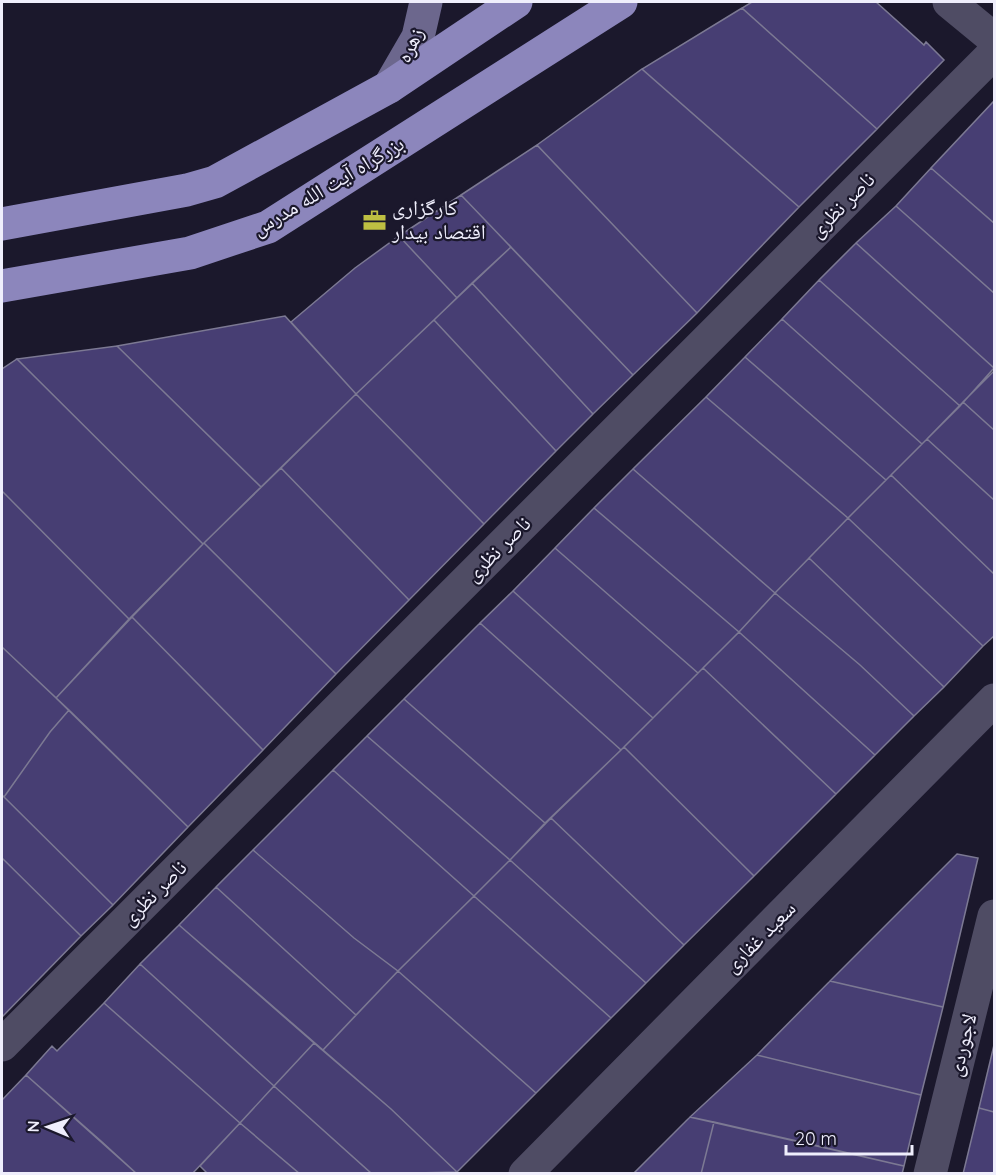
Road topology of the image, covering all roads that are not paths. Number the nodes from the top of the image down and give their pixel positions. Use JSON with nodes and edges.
{"nodes":[{"id":1,"x":516,"y":2,"type":"edge"},
{"id":2,"x":621,"y":2,"type":"edge"},
{"id":3,"x":949,"y":2,"type":"edge"},
{"id":4,"x":426,"y":5,"type":"edge"},
{"id":5,"x":994,"y":39,"type":"edge"},
{"id":6,"x":994,"y":53,"type":"edge"},
{"id":7,"x":389,"y":87,"type":"junction"},
{"id":8,"x":2,"y":224,"type":"edge"},
{"id":9,"x":2,"y":286,"type":"edge"},
{"id":10,"x":994,"y":700,"type":"edge"},
{"id":11,"x":994,"y":916,"type":"edge"},
{"id":12,"x":2,"y":1045,"type":"edge"},
{"id":13,"x":525,"y":1173,"type":"edge"},
{"id":14,"x":930,"y":1173,"type":"edge"}],
"edges":[{"from":1,"to":7,"type":"highway"},
{"from":2,"to":9,"type":"highway","name":"بزرگراه آیت الله مدرس"},
{"from":3,"to":5,"type":"street"},
{"from":4,"to":7,"type":"main road","name":"زهره"},
{"from":6,"to":12,"type":"street","name":"ناصر نظری"},
{"from":7,"to":8,"type":"highway"},
{"from":10,"to":13,"type":"street","name":"سعید غفاری"},
{"from":11,"to":14,"type":"street","name":"لاجوردی"}]}
